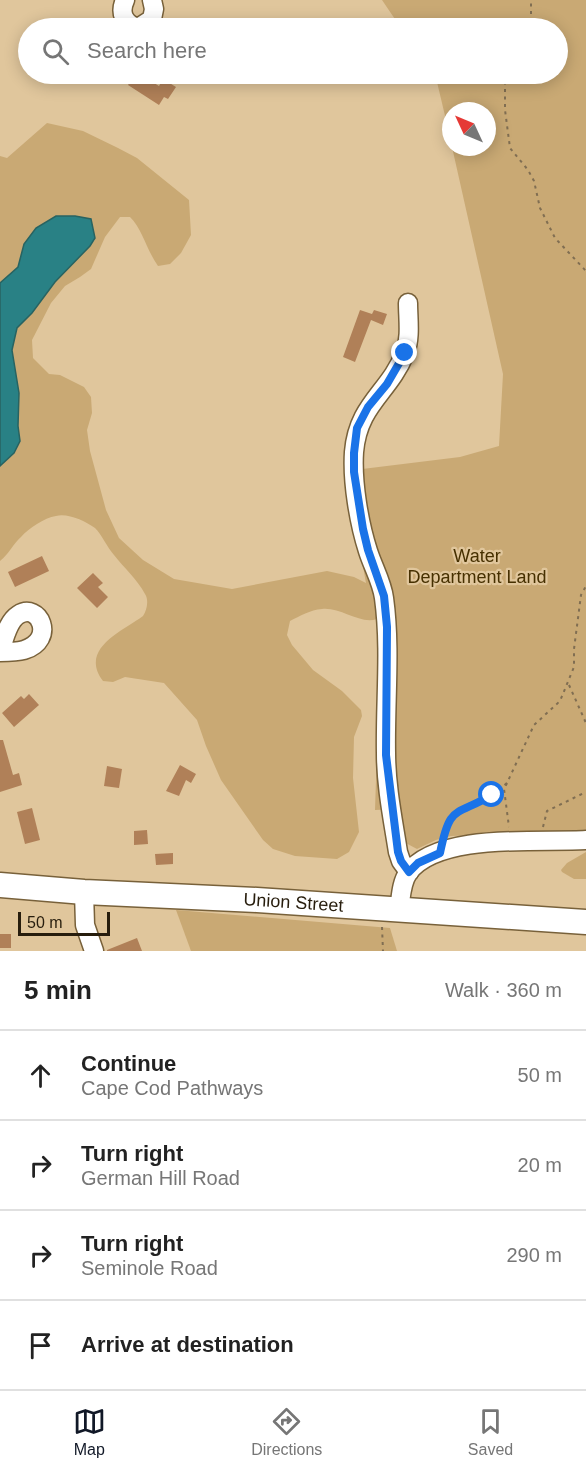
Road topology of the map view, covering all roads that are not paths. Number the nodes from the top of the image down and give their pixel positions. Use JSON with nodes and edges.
{"nodes":[{"id":1,"x":125,"y":0,"type":"edge"},
{"id":2,"x":152,"y":0,"type":"edge"},
{"id":3,"x":124,"y":18,"type":"edge"},
{"id":4,"x":152,"y":18,"type":"edge"},
{"id":5,"x":408,"y":303,"type":"dead end"},
{"id":6,"x":586,"y":840,"type":"edge"},
{"id":7,"x":409,"y":872,"type":"junction"},
{"id":8,"x":0,"y":885,"type":"edge"},
{"id":9,"x":84,"y":892,"type":"junction"},
{"id":10,"x":392,"y":909,"type":"junction"},
{"id":11,"x":586,"y":922,"type":"edge"},
{"id":12,"x":94,"y":951,"type":"edge"}],
"edges":[{"from":1,"to":3,"type":"street"},
{"from":2,"to":4,"type":"street"},
{"from":5,"to":7,"type":"street"},
{"from":6,"to":7,"type":"street"},
{"from":7,"to":10,"type":"street"},
{"from":8,"to":9,"type":"main road","name":"Union Street"},
{"from":9,"to":10,"type":"main road","name":"Union Street"},
{"from":9,"to":12,"type":"street"},
{"from":10,"to":11,"type":"main road","name":"Union Street"}]}
